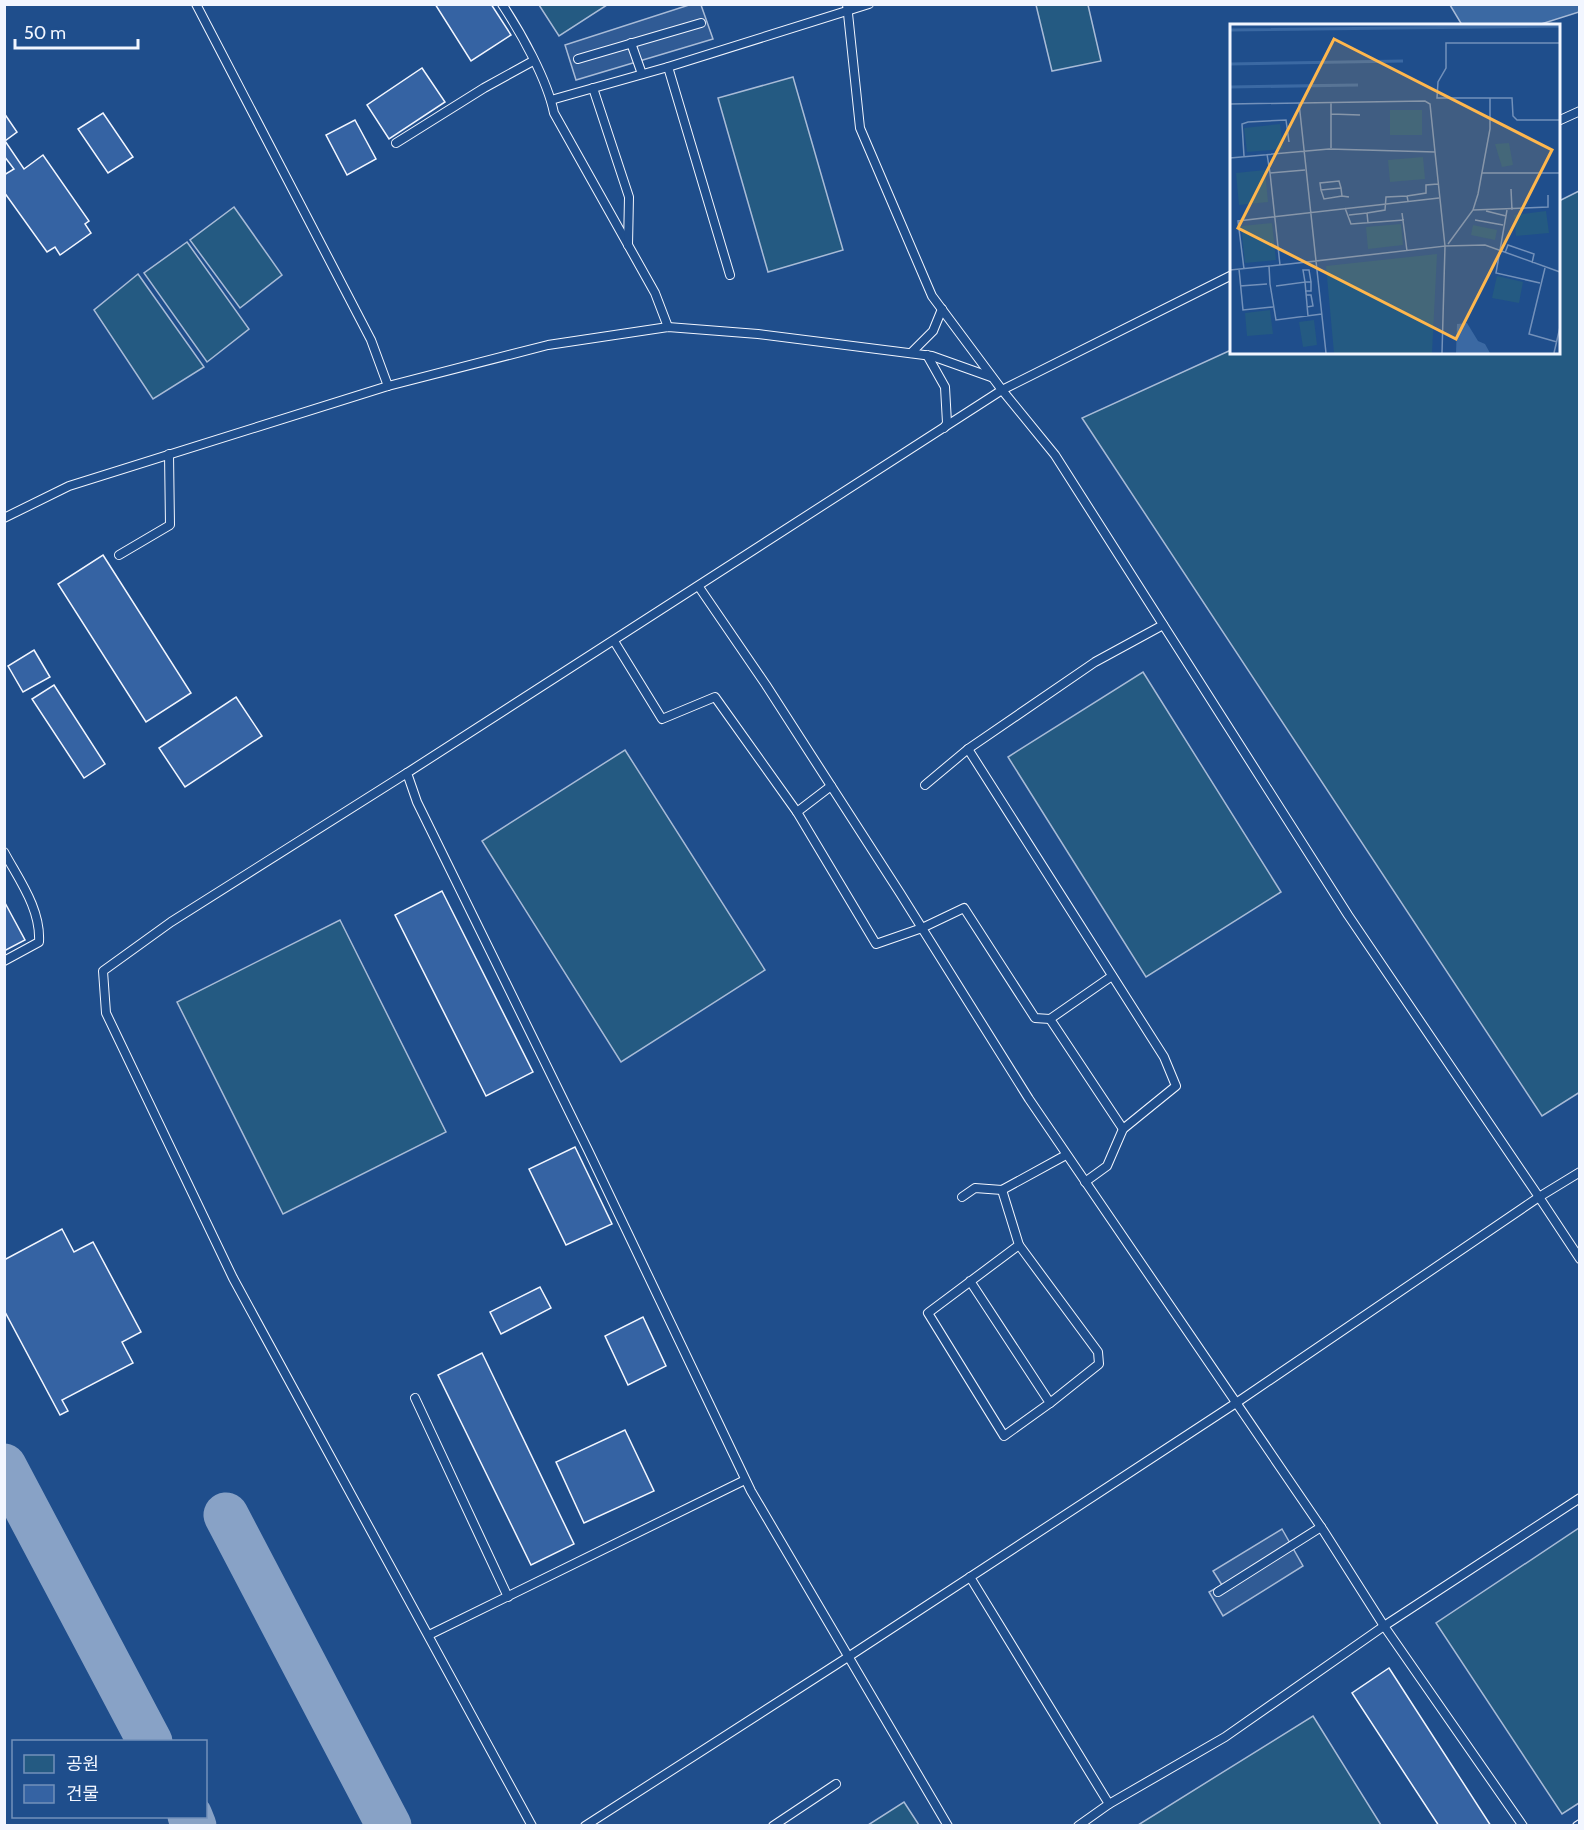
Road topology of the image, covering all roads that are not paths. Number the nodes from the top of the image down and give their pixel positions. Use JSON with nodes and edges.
{"nodes":[{"id":1,"x":196,"y":4,"type":"edge"},
{"id":2,"x":502,"y":4,"type":"edge"},
{"id":3,"x":869,"y":4,"type":"edge"},
{"id":4,"x":847,"y":8,"type":"edge"},
{"id":5,"x":701,"y":23,"type":"dead end"},
{"id":6,"x":632,"y":43,"type":"junction"},
{"id":7,"x":578,"y":59,"type":"dead end"},
{"id":8,"x":533,"y":61,"type":"junction"},
{"id":9,"x":668,"y":67,"type":"junction"},
{"id":10,"x":642,"y":74,"type":"junction"},
{"id":11,"x":593,"y":88,"type":"junction"},
{"id":12,"x":551,"y":100,"type":"junction"},
{"id":13,"x":1580,"y":111,"type":"edge"},
{"id":14,"x":1560,"y":120,"type":"edge"},
{"id":15,"x":396,"y":143,"type":"dead end"},
{"id":16,"x":628,"y":246,"type":"junction"},
{"id":17,"x":730,"y":275,"type":"dead end"},
{"id":18,"x":1230,"y":276,"type":"edge"},
{"id":19,"x":942,"y":309,"type":"junction"},
{"id":20,"x":668,"y":327,"type":"junction"},
{"id":21,"x":911,"y":353,"type":"junction"},
{"id":22,"x":927,"y":355,"type":"junction"},
{"id":23,"x":992,"y":377,"type":"junction"},
{"id":24,"x":388,"y":386,"type":"junction"},
{"id":25,"x":1002,"y":390,"type":"junction"},
{"id":26,"x":942,"y":430,"type":"junction"},
{"id":27,"x":169,"y":454,"type":"junction"},
{"id":28,"x":4,"y":518,"type":"edge"},
{"id":29,"x":119,"y":555,"type":"dead end"},
{"id":30,"x":699,"y":587,"type":"junction"},
{"id":31,"x":1163,"y":625,"type":"junction"},
{"id":32,"x":614,"y":641,"type":"junction"},
{"id":33,"x":968,"y":750,"type":"junction"},
{"id":34,"x":407,"y":773,"type":"junction"},
{"id":35,"x":925,"y":785,"type":"dead end"},
{"id":36,"x":831,"y":786,"type":"junction"},
{"id":37,"x":797,"y":812,"type":"junction"},
{"id":38,"x":4,"y":852,"type":"edge"},
{"id":39,"x":922,"y":928,"type":"junction"},
{"id":40,"x":4,"y":961,"type":"edge"},
{"id":41,"x":1112,"y":976,"type":"junction"},
{"id":42,"x":1050,"y":1019,"type":"junction"},
{"id":43,"x":1123,"y":1129,"type":"junction"},
{"id":44,"x":1066,"y":1155,"type":"junction"},
{"id":45,"x":1580,"y":1172,"type":"edge"},
{"id":46,"x":1085,"y":1182,"type":"junction"},
{"id":47,"x":1002,"y":1190,"type":"junction"},
{"id":48,"x":962,"y":1197,"type":"dead end"},
{"id":49,"x":1539,"y":1197,"type":"junction"},
{"id":50,"x":1019,"y":1245,"type":"junction"},
{"id":51,"x":1580,"y":1259,"type":"edge"},
{"id":52,"x":970,"y":1281,"type":"junction"},
{"id":53,"x":415,"y":1398,"type":"dead end"},
{"id":54,"x":1050,"y":1403,"type":"junction"},
{"id":55,"x":1236,"y":1403,"type":"junction"},
{"id":56,"x":745,"y":1480,"type":"junction"},
{"id":57,"x":1580,"y":1498,"type":"edge"},
{"id":58,"x":1321,"y":1527,"type":"junction"},
{"id":59,"x":970,"y":1577,"type":"junction"},
{"id":60,"x":1218,"y":1592,"type":"dead end"},
{"id":61,"x":508,"y":1597,"type":"junction"},
{"id":62,"x":1384,"y":1626,"type":"junction"},
{"id":63,"x":429,"y":1635,"type":"junction"},
{"id":64,"x":848,"y":1657,"type":"junction"},
{"id":65,"x":836,"y":1784,"type":"dead end"},
{"id":66,"x":1109,"y":1804,"type":"junction"},
{"id":67,"x":532,"y":1826,"type":"edge"},
{"id":68,"x":585,"y":1826,"type":"edge"},
{"id":69,"x":773,"y":1826,"type":"edge"},
{"id":70,"x":948,"y":1826,"type":"edge"},
{"id":71,"x":1078,"y":1826,"type":"edge"},
{"id":72,"x":1523,"y":1826,"type":"edge"}],
"edges":[{"from":1,"to":24,"type":"lane"},
{"from":2,"to":8,"type":"lane"},
{"from":3,"to":4,"type":"lane"},
{"from":4,"to":9,"type":"lane"},
{"from":4,"to":19,"type":"lane"},
{"from":5,"to":6,"type":"lane"},
{"from":6,"to":7,"type":"lane"},
{"from":6,"to":10,"type":"lane"},
{"from":8,"to":12,"type":"lane"},
{"from":8,"to":15,"type":"lane"},
{"from":9,"to":10,"type":"lane"},
{"from":9,"to":17,"type":"lane"},
{"from":10,"to":11,"type":"lane"},
{"from":11,"to":12,"type":"lane"},
{"from":11,"to":16,"type":"lane"},
{"from":12,"to":16,"type":"lane"},
{"from":13,"to":14,"type":"lane"},
{"from":16,"to":20,"type":"lane"},
{"from":18,"to":25,"type":"lane"},
{"from":19,"to":21,"type":"lane"},
{"from":19,"to":23,"type":"lane"},
{"from":20,"to":21,"type":"lane"},
{"from":20,"to":24,"type":"lane"},
{"from":21,"to":22,"type":"lane"},
{"from":22,"to":23,"type":"lane"},
{"from":22,"to":26,"type":"lane"},
{"from":23,"to":25,"type":"lane"},
{"from":24,"to":27,"type":"lane"},
{"from":25,"to":26,"type":"lane"},
{"from":25,"to":31,"type":"lane"},
{"from":26,"to":30,"type":"lane"},
{"from":27,"to":28,"type":"lane"},
{"from":27,"to":29,"type":"lane"},
{"from":30,"to":32,"type":"lane"},
{"from":30,"to":36,"type":"lane"},
{"from":31,"to":33,"type":"lane"},
{"from":31,"to":49,"type":"lane"},
{"from":32,"to":34,"type":"lane"},
{"from":32,"to":37,"type":"lane"},
{"from":33,"to":35,"type":"lane"},
{"from":33,"to":41,"type":"lane"},
{"from":34,"to":56,"type":"lane"},
{"from":34,"to":63,"type":"lane"},
{"from":36,"to":37,"type":"lane"},
{"from":36,"to":39,"type":"lane"},
{"from":37,"to":39,"type":"lane"},
{"from":38,"to":40,"type":"lane"},
{"from":39,"to":42,"type":"lane"},
{"from":39,"to":44,"type":"lane"},
{"from":41,"to":42,"type":"lane"},
{"from":41,"to":43,"type":"lane"},
{"from":42,"to":43,"type":"lane"},
{"from":43,"to":46,"type":"lane"},
{"from":44,"to":46,"type":"lane"},
{"from":44,"to":47,"type":"lane"},
{"from":45,"to":49,"type":"lane"},
{"from":46,"to":55,"type":"lane"},
{"from":47,"to":48,"type":"lane"},
{"from":47,"to":50,"type":"lane"},
{"from":49,"to":51,"type":"lane"},
{"from":49,"to":55,"type":"lane"},
{"from":50,"to":52,"type":"lane"},
{"from":50,"to":54,"type":"lane"},
{"from":52,"to":54,"type":"lane"},
{"from":52,"to":54,"type":"lane"},
{"from":53,"to":61,"type":"lane"},
{"from":55,"to":58,"type":"lane"},
{"from":55,"to":59,"type":"lane"},
{"from":56,"to":61,"type":"lane"},
{"from":56,"to":64,"type":"lane"},
{"from":57,"to":62,"type":"lane"},
{"from":58,"to":60,"type":"lane"},
{"from":58,"to":62,"type":"lane"},
{"from":59,"to":64,"type":"lane"},
{"from":59,"to":66,"type":"lane"},
{"from":61,"to":63,"type":"lane"},
{"from":62,"to":66,"type":"lane"},
{"from":62,"to":72,"type":"lane"},
{"from":63,"to":67,"type":"lane"},
{"from":64,"to":68,"type":"lane"},
{"from":64,"to":70,"type":"lane"},
{"from":65,"to":69,"type":"lane"},
{"from":66,"to":71,"type":"lane"}]}
